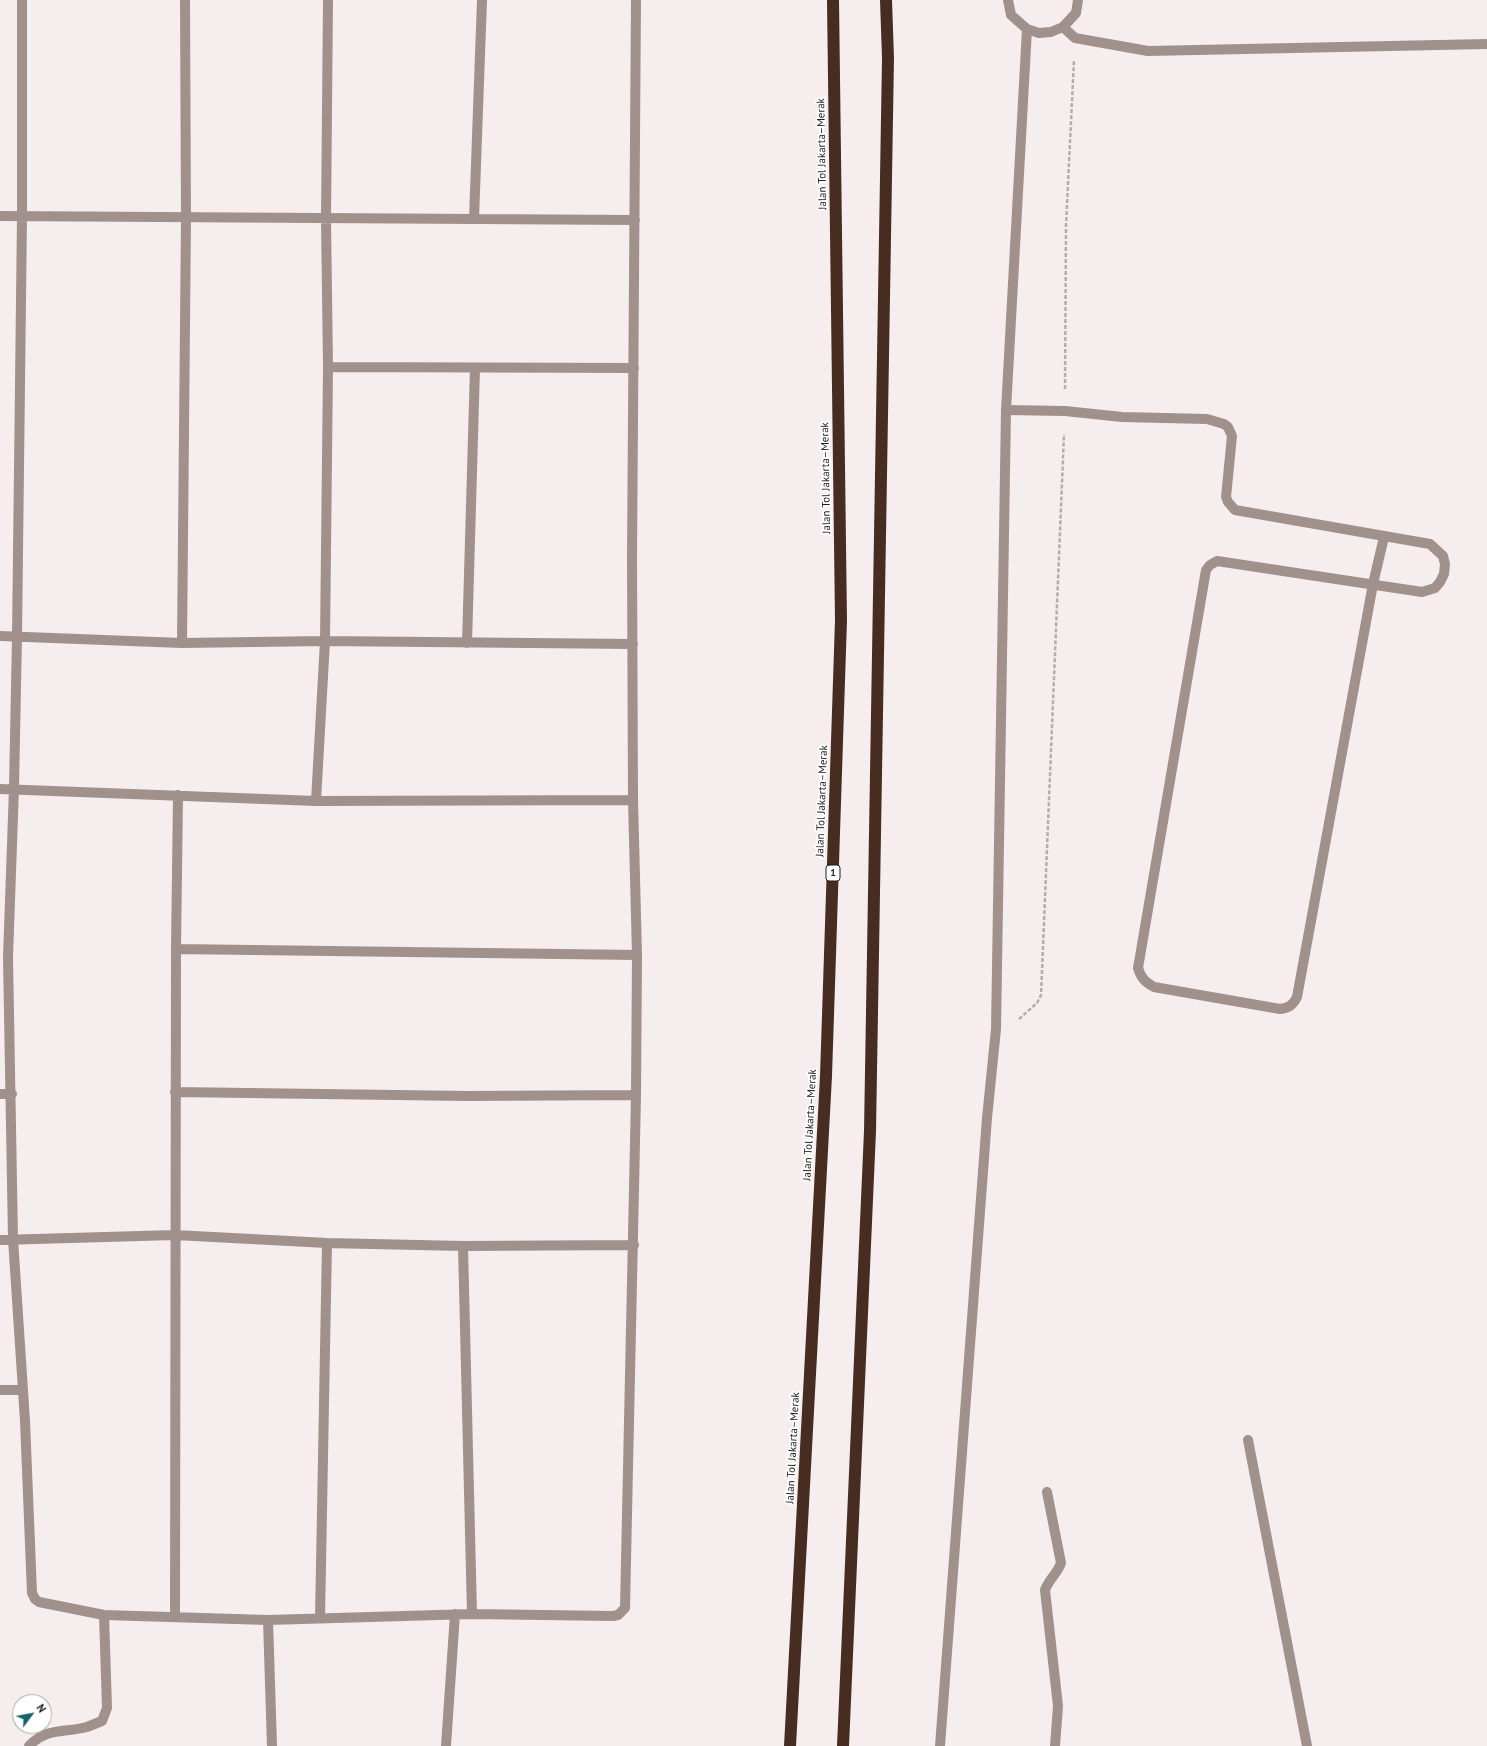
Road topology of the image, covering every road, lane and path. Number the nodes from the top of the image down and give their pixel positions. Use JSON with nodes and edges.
{"nodes":[{"id":1,"x":22,"y":0,"type":"edge"},
{"id":2,"x":185,"y":0,"type":"edge"},
{"id":3,"x":328,"y":0,"type":"edge"},
{"id":4,"x":482,"y":0,"type":"edge"},
{"id":5,"x":636,"y":0,"type":"edge"},
{"id":6,"x":833,"y":0,"type":"edge"},
{"id":7,"x":886,"y":0,"type":"edge"},
{"id":8,"x":1008,"y":0,"type":"edge"},
{"id":9,"x":1078,"y":0,"type":"edge"},
{"id":10,"x":1063,"y":27,"type":"junction"},
{"id":11,"x":1027,"y":29,"type":"junction"},
{"id":12,"x":1075,"y":38,"type":"junction"},
{"id":13,"x":1487,"y":44,"type":"edge"},
{"id":14,"x":0,"y":216,"type":"edge"},
{"id":15,"x":22,"y":216,"type":"junction"},
{"id":16,"x":186,"y":218,"type":"junction"},
{"id":17,"x":326,"y":219,"type":"junction"},
{"id":18,"x":474,"y":219,"type":"junction"},
{"id":19,"x":635,"y":220,"type":"junction"},
{"id":20,"x":328,"y":367,"type":"junction"},
{"id":21,"x":475,"y":368,"type":"junction"},
{"id":22,"x":634,"y":368,"type":"junction"},
{"id":23,"x":1006,"y":410,"type":"junction"},
{"id":24,"x":1065,"y":411,"type":"junction"},
{"id":25,"x":1384,"y":537,"type":"junction"},
{"id":26,"x":1373,"y":584,"type":"junction"},
{"id":27,"x":0,"y":636,"type":"edge"},
{"id":28,"x":16,"y":636,"type":"junction"},
{"id":29,"x":325,"y":641,"type":"junction"},
{"id":30,"x":182,"y":643,"type":"junction"},
{"id":31,"x":467,"y":643,"type":"junction"},
{"id":32,"x":633,"y":644,"type":"junction"},
{"id":33,"x":14,"y":788,"type":"junction"},
{"id":34,"x":0,"y":789,"type":"edge"},
{"id":35,"x":178,"y":795,"type":"junction"},
{"id":36,"x":633,"y":800,"type":"junction"},
{"id":37,"x":316,"y":801,"type":"junction"},
{"id":38,"x":176,"y":949,"type":"junction"},
{"id":39,"x":636,"y":955,"type":"junction"},
{"id":40,"x":4,"y":957,"type":"edge"},
{"id":41,"x":996,"y":1029,"type":"junction"},
{"id":42,"x":175,"y":1092,"type":"junction"},
{"id":43,"x":0,"y":1094,"type":"edge"},
{"id":44,"x":12,"y":1094,"type":"junction"},
{"id":45,"x":636,"y":1095,"type":"junction"},
{"id":46,"x":174,"y":1234,"type":"junction"},
{"id":47,"x":13,"y":1239,"type":"junction"},
{"id":48,"x":0,"y":1240,"type":"edge"},
{"id":49,"x":327,"y":1243,"type":"junction"},
{"id":50,"x":463,"y":1246,"type":"junction"},
{"id":51,"x":634,"y":1246,"type":"junction"},
{"id":52,"x":0,"y":1390,"type":"edge"},
{"id":53,"x":22,"y":1390,"type":"junction"},
{"id":54,"x":1248,"y":1440,"type":"dead end"},
{"id":55,"x":1047,"y":1492,"type":"dead end"},
{"id":56,"x":455,"y":1614,"type":"junction"},
{"id":57,"x":472,"y":1614,"type":"junction"},
{"id":58,"x":104,"y":1615,"type":"junction"},
{"id":59,"x":175,"y":1617,"type":"junction"},
{"id":60,"x":320,"y":1618,"type":"junction"},
{"id":61,"x":268,"y":1620,"type":"junction"},
{"id":62,"x":29,"y":1746,"type":"edge"},
{"id":63,"x":272,"y":1746,"type":"edge"},
{"id":64,"x":446,"y":1746,"type":"edge"},
{"id":65,"x":790,"y":1746,"type":"edge"},
{"id":66,"x":843,"y":1746,"type":"edge"},
{"id":67,"x":940,"y":1746,"type":"edge"},
{"id":68,"x":1055,"y":1746,"type":"edge"},
{"id":69,"x":1307,"y":1746,"type":"edge"}],
"edges":[{"from":1,"to":15,"type":"street"},
{"from":2,"to":16,"type":"street"},
{"from":3,"to":17,"type":"street"},
{"from":4,"to":18,"type":"street"},
{"from":5,"to":19,"type":"street"},
{"from":6,"to":65,"type":"highway","name":"Jalan Tol Jakarta–Merak","number":"1"},
{"from":7,"to":66,"type":"highway"},
{"from":8,"to":11,"type":"street"},
{"from":9,"to":10,"type":"street"},
{"from":10,"to":11,"type":"street"},
{"from":10,"to":12,"type":"street"},
{"from":11,"to":23,"type":"street"},
{"from":12,"to":13,"type":"street"},
{"from":12,"to":24,"type":"path"},
{"from":14,"to":15,"type":"street"},
{"from":15,"to":16,"type":"street"},
{"from":15,"to":28,"type":"street"},
{"from":16,"to":17,"type":"street"},
{"from":16,"to":30,"type":"street"},
{"from":17,"to":18,"type":"street"},
{"from":17,"to":20,"type":"street"},
{"from":18,"to":19,"type":"street"},
{"from":19,"to":22,"type":"street"},
{"from":20,"to":21,"type":"street"},
{"from":20,"to":29,"type":"street"},
{"from":21,"to":22,"type":"street"},
{"from":21,"to":31,"type":"street"},
{"from":22,"to":32,"type":"street"},
{"from":23,"to":24,"type":"street"},
{"from":23,"to":41,"type":"street"},
{"from":24,"to":25,"type":"street"},
{"from":24,"to":41,"type":"path"},
{"from":25,"to":26,"type":"street"},
{"from":25,"to":26,"type":"street"},
{"from":26,"to":26,"type":"street"},
{"from":27,"to":28,"type":"street"},
{"from":28,"to":30,"type":"street"},
{"from":28,"to":33,"type":"street"},
{"from":29,"to":30,"type":"street"},
{"from":29,"to":31,"type":"street"},
{"from":29,"to":37,"type":"street"},
{"from":31,"to":32,"type":"street"},
{"from":32,"to":36,"type":"street"},
{"from":33,"to":34,"type":"street"},
{"from":33,"to":35,"type":"street"},
{"from":33,"to":40,"type":"street"},
{"from":35,"to":37,"type":"street"},
{"from":35,"to":38,"type":"street"},
{"from":36,"to":37,"type":"street"},
{"from":36,"to":39,"type":"street"},
{"from":38,"to":39,"type":"street"},
{"from":38,"to":42,"type":"street"},
{"from":39,"to":45,"type":"street"},
{"from":40,"to":44,"type":"street"},
{"from":41,"to":67,"type":"street"},
{"from":42,"to":45,"type":"street"},
{"from":42,"to":46,"type":"street"},
{"from":43,"to":44,"type":"street"},
{"from":44,"to":47,"type":"street"},
{"from":45,"to":51,"type":"street"},
{"from":46,"to":47,"type":"street"},
{"from":46,"to":49,"type":"street"},
{"from":46,"to":59,"type":"street"},
{"from":47,"to":48,"type":"street"},
{"from":47,"to":53,"type":"street"},
{"from":49,"to":50,"type":"street"},
{"from":49,"to":60,"type":"street"},
{"from":50,"to":51,"type":"street"},
{"from":50,"to":57,"type":"street"},
{"from":51,"to":57,"type":"street"},
{"from":52,"to":53,"type":"street"},
{"from":53,"to":58,"type":"street"},
{"from":54,"to":69,"type":"street"},
{"from":55,"to":68,"type":"street"},
{"from":56,"to":57,"type":"street"},
{"from":56,"to":60,"type":"street"},
{"from":56,"to":64,"type":"street"},
{"from":58,"to":59,"type":"street"},
{"from":58,"to":62,"type":"street"},
{"from":59,"to":61,"type":"street"},
{"from":60,"to":61,"type":"street"},
{"from":61,"to":63,"type":"street"}]}
